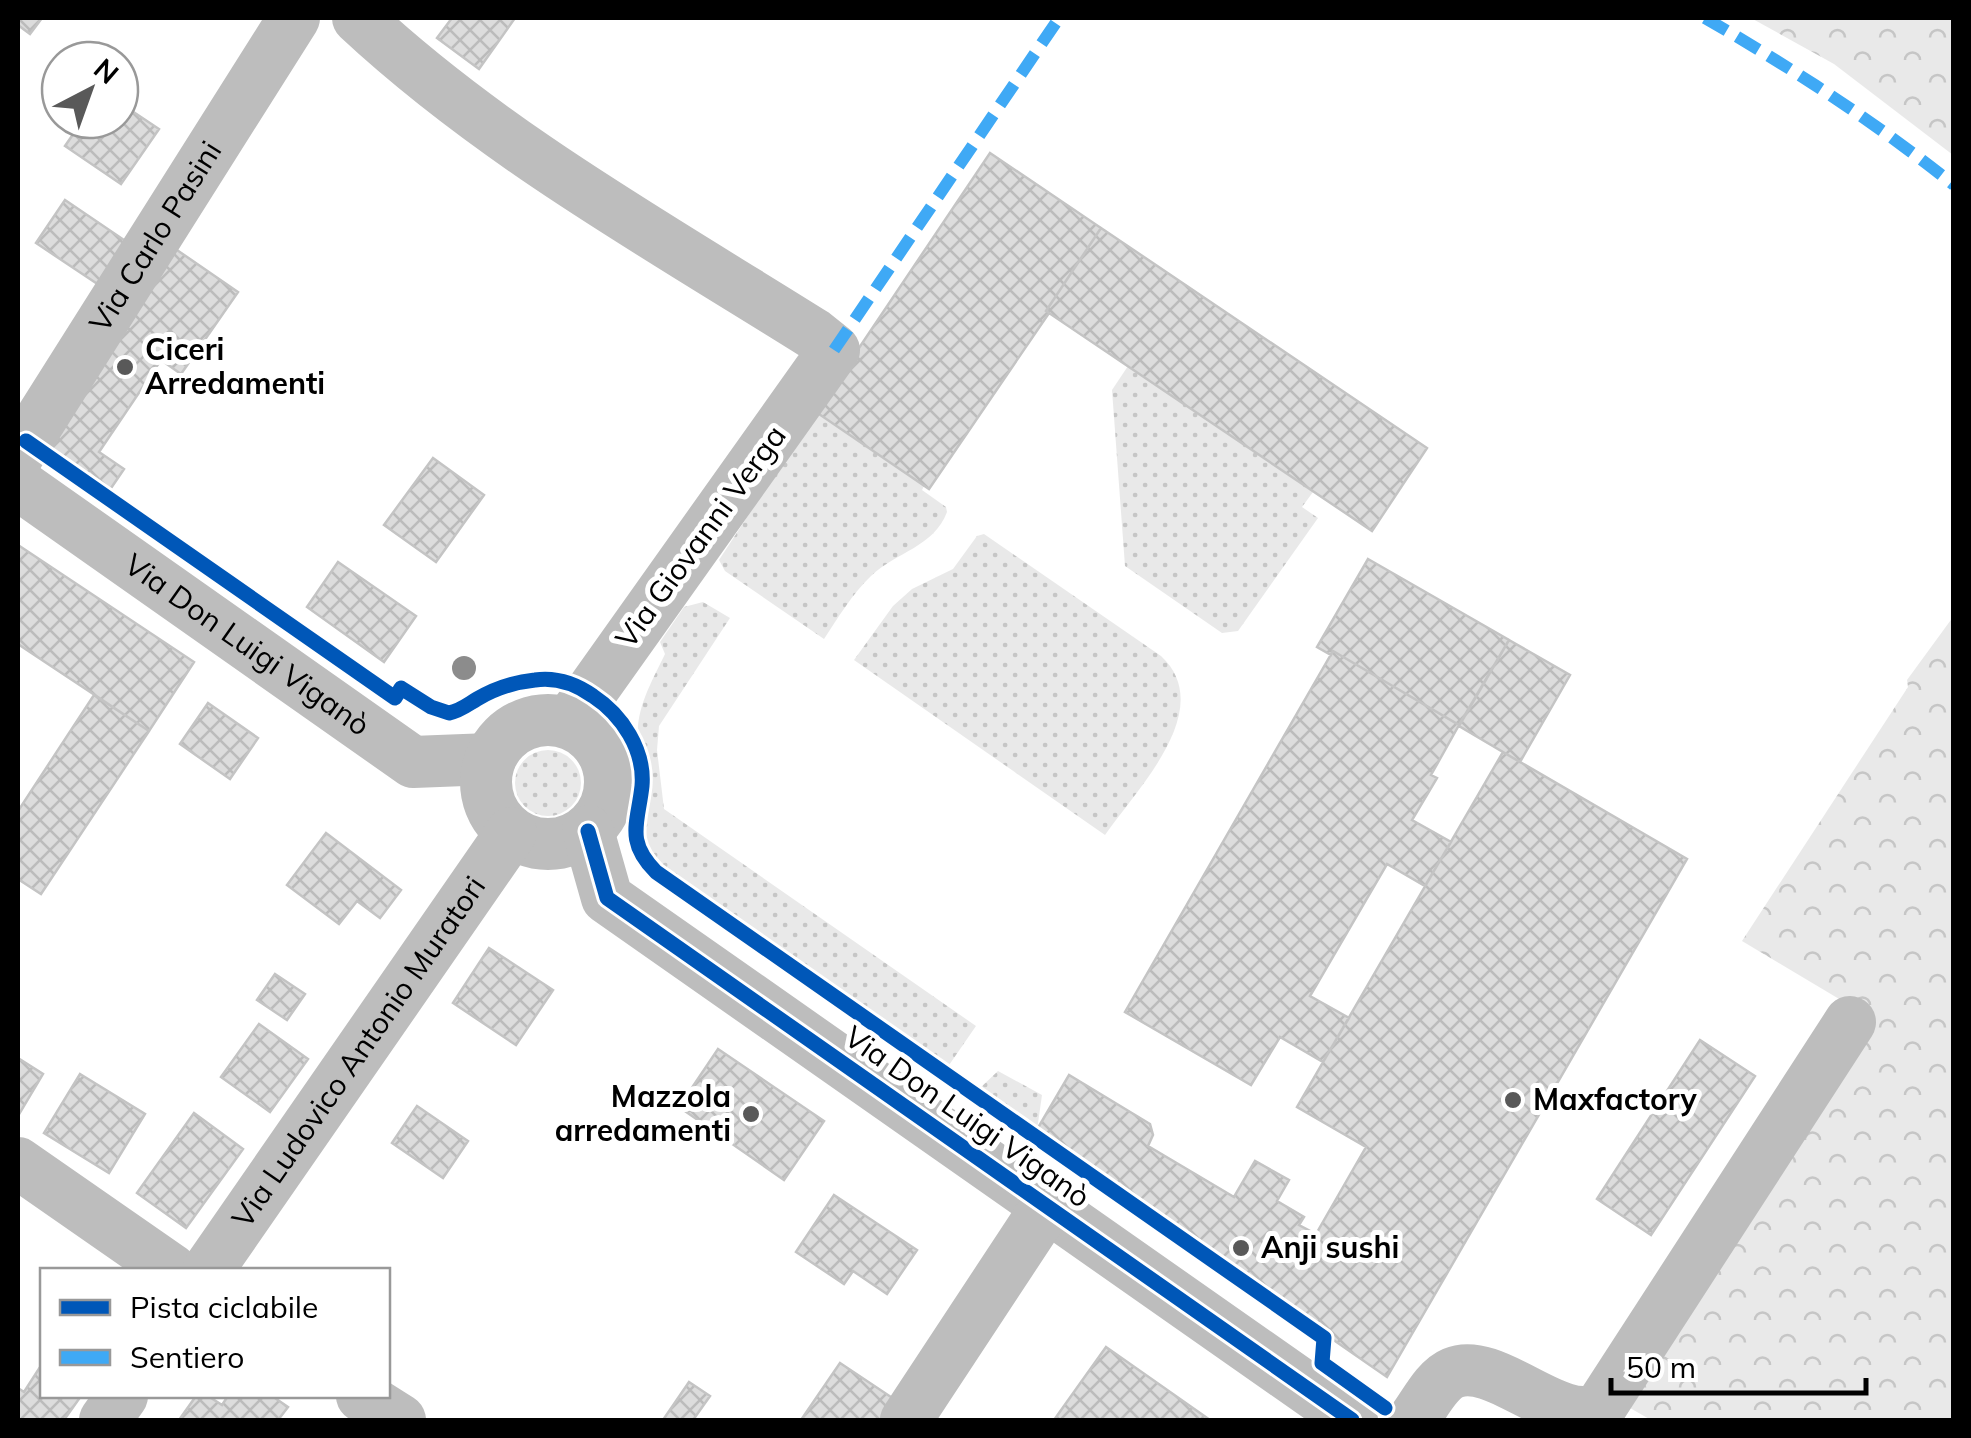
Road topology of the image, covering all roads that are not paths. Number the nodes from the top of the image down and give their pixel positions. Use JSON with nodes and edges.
{"nodes":[{"id":1,"x":294,"y":18,"type":"edge"},
{"id":2,"x":358,"y":18,"type":"edge"},
{"id":3,"x":18,"y":455,"type":"edge"},
{"id":4,"x":18,"y":484,"type":"edge"},
{"id":5,"x":569,"y":724,"type":"junction"},
{"id":6,"x":490,"y":760,"type":"junction"},
{"id":7,"x":588,"y":832,"type":"junction"},
{"id":8,"x":512,"y":833,"type":"junction"},
{"id":9,"x":1850,"y":1022,"type":"dead end"},
{"id":10,"x":18,"y":1163,"type":"edge"},
{"id":11,"x":1048,"y":1206,"type":"junction"},
{"id":12,"x":169,"y":1268,"type":"edge"},
{"id":13,"x":209,"y":1268,"type":"edge"},
{"id":14,"x":121,"y":1398,"type":"edge"},
{"id":15,"x":365,"y":1398,"type":"edge"},
{"id":16,"x":105,"y":1420,"type":"edge"},
{"id":17,"x":400,"y":1420,"type":"edge"},
{"id":18,"x":906,"y":1420,"type":"edge"},
{"id":19,"x":1352,"y":1420,"type":"edge"},
{"id":20,"x":1413,"y":1420,"type":"edge"}],
"edges":[{"from":1,"to":3,"type":"street","name":"Via Carlo Pasini"},
{"from":2,"to":5,"type":"street","name":"Via Giovanni Verga"},
{"from":4,"to":6,"type":"street","name":"Via Don Luigi Viganò"},
{"from":5,"to":6,"type":"street"},
{"from":5,"to":7,"type":"street"},
{"from":6,"to":8,"type":"street"},
{"from":7,"to":8,"type":"street"},
{"from":7,"to":11,"type":"street","name":"Via Don Luigi Viganò"},
{"from":8,"to":13,"type":"street","name":"Via Ludovico Antonio Muratori"},
{"from":9,"to":20,"type":"street"},
{"from":10,"to":12,"type":"street"},
{"from":11,"to":18,"type":"street"},
{"from":11,"to":19,"type":"street","name":"Via Don Luigi Viganò"},
{"from":14,"to":16,"type":"street"},
{"from":15,"to":17,"type":"street"}]}
